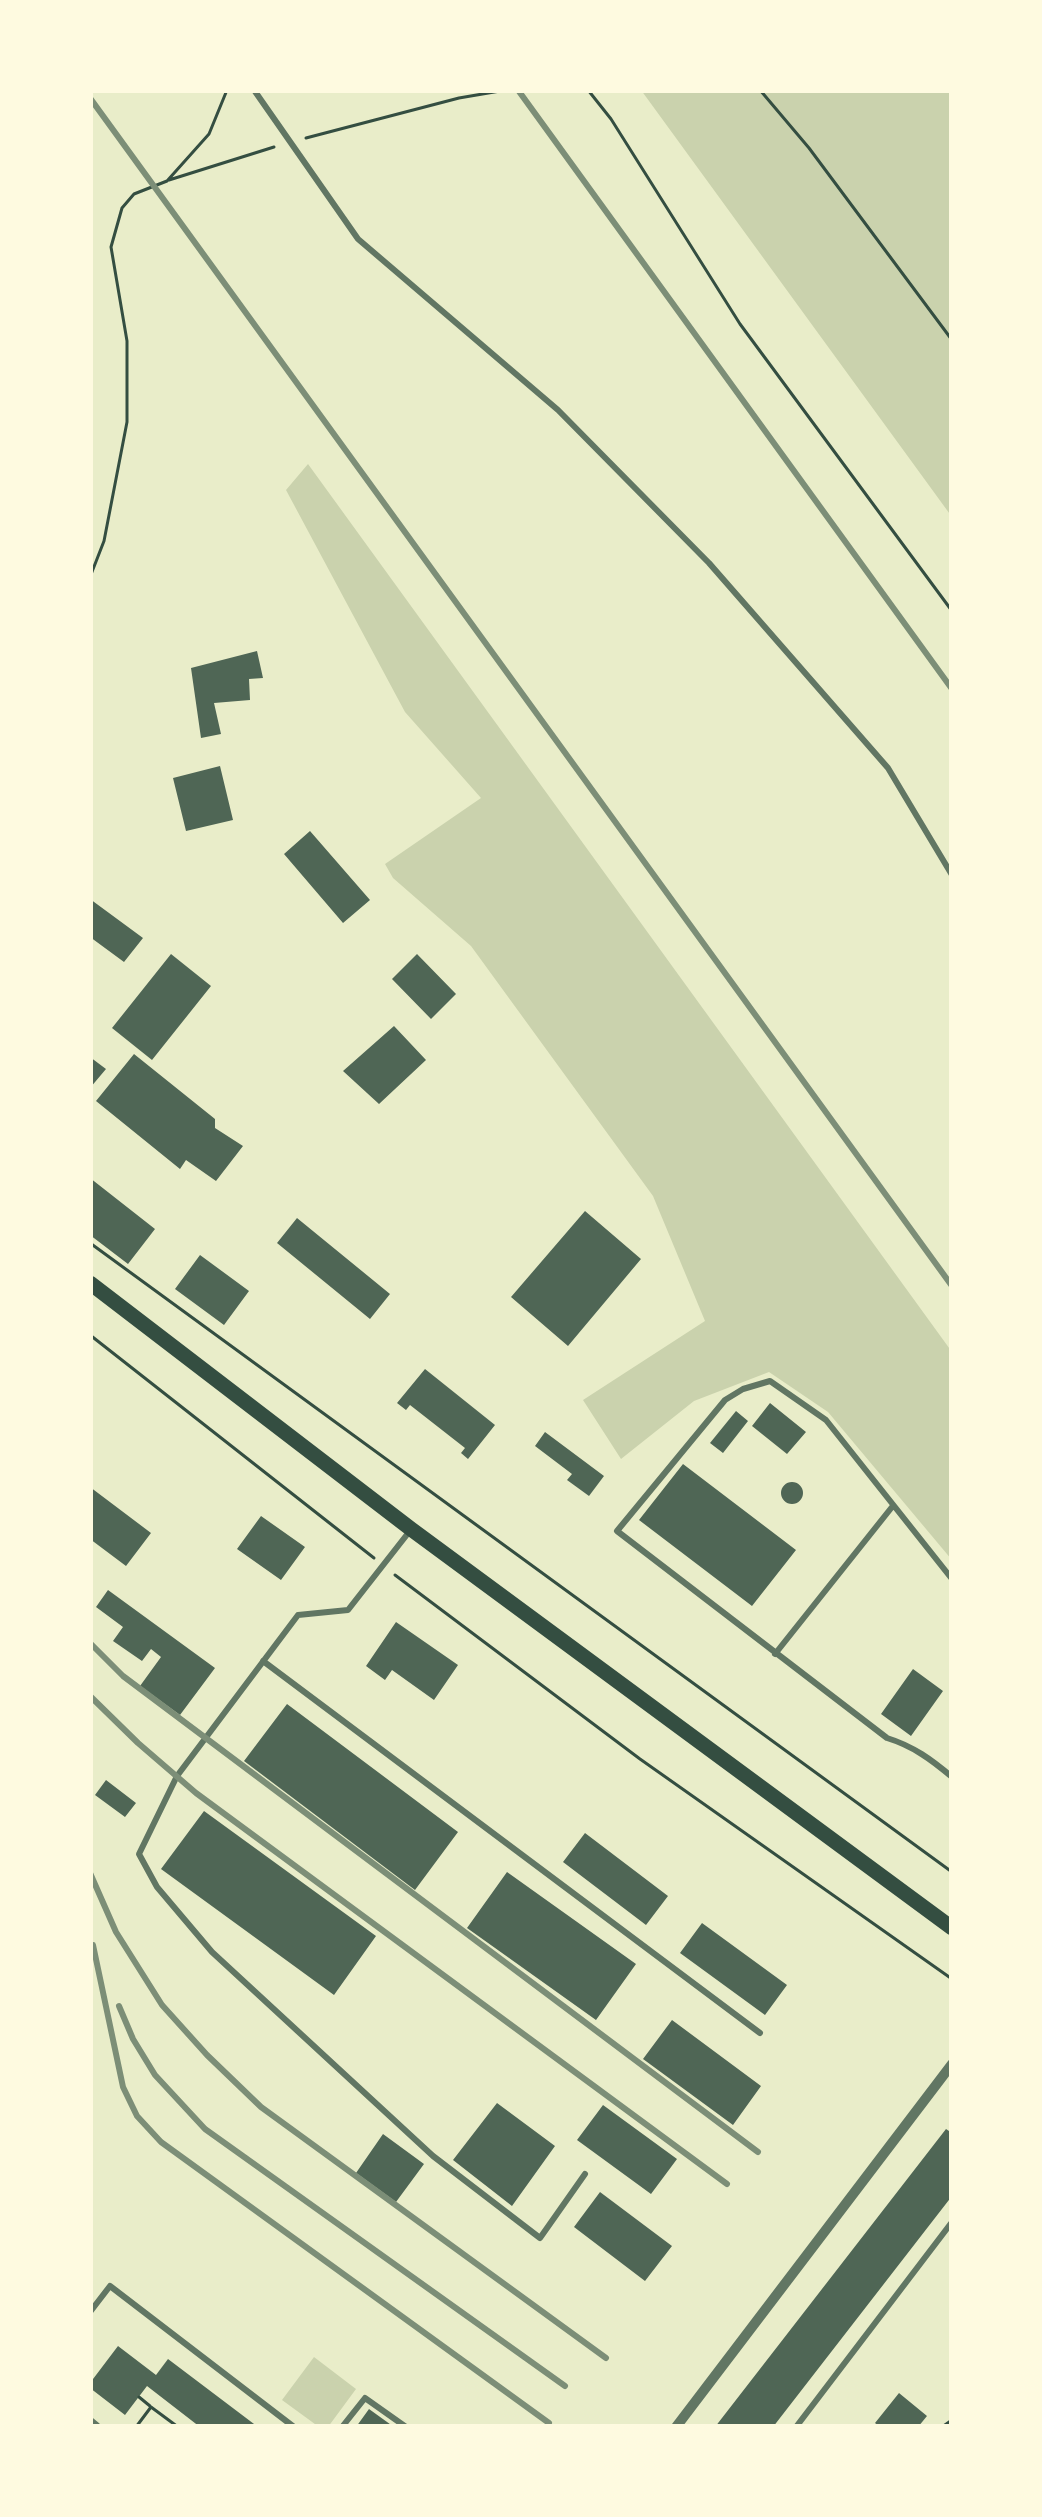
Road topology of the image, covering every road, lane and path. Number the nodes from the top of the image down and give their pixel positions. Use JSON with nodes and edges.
{"nodes":[{"id":1,"x":227,"y":90,"type":"edge"},
{"id":2,"x":254,"y":90,"type":"edge"},
{"id":3,"x":506,"y":90,"type":"edge"},
{"id":4,"x":588,"y":90,"type":"edge"},
{"id":5,"x":760,"y":90,"type":"edge"},
{"id":6,"x":290,"y":142,"type":"junction"},
{"id":7,"x":167,"y":181,"type":"junction"},
{"id":8,"x":952,"y":340,"type":"edge"},
{"id":9,"x":90,"y":577,"type":"edge"},
{"id":10,"x":952,"y":611,"type":"edge"},
{"id":11,"x":952,"y":874,"type":"edge"},
{"id":12,"x":90,"y":1244,"type":"edge"},
{"id":13,"x":90,"y":1283,"type":"edge"},
{"id":14,"x":90,"y":1334,"type":"edge"},
{"id":15,"x":893,"y":1506,"type":"junction"},
{"id":16,"x":411,"y":1529,"type":"junction"},
{"id":17,"x":382,"y":1564,"type":"junction"},
{"id":18,"x":952,"y":1579,"type":"edge"},
{"id":19,"x":775,"y":1654,"type":"junction"},
{"id":20,"x":263,"y":1661,"type":"junction"},
{"id":21,"x":952,"y":1777,"type":"edge"},
{"id":22,"x":952,"y":1872,"type":"edge"},
{"id":23,"x":952,"y":1928,"type":"edge"},
{"id":24,"x":952,"y":1979,"type":"edge"},
{"id":25,"x":760,"y":2033,"type":"dead end"},
{"id":26,"x":952,"y":2064,"type":"edge"},
{"id":27,"x":585,"y":2174,"type":"dead end"},
{"id":28,"x":952,"y":2222,"type":"edge"},
{"id":29,"x":90,"y":2312,"type":"edge"},
{"id":30,"x":139,"y":2397,"type":"dead end"},
{"id":31,"x":151,"y":2407,"type":"junction"},
{"id":32,"x":952,"y":2420,"type":"edge"},
{"id":33,"x":136,"y":2427,"type":"edge"},
{"id":34,"x":178,"y":2427,"type":"edge"},
{"id":35,"x":294,"y":2427,"type":"edge"},
{"id":36,"x":342,"y":2427,"type":"edge"},
{"id":37,"x":406,"y":2427,"type":"edge"},
{"id":38,"x":676,"y":2427,"type":"edge"},
{"id":39,"x":796,"y":2427,"type":"edge"},
{"id":40,"x":942,"y":2427,"type":"edge"}],
"edges":[{"from":1,"to":7,"type":"path"},
{"from":2,"to":6,"type":"lane"},
{"from":3,"to":6,"type":"path"},
{"from":4,"to":10,"type":"path"},
{"from":5,"to":8,"type":"path"},
{"from":6,"to":7,"type":"path"},
{"from":6,"to":11,"type":"lane"},
{"from":7,"to":9,"type":"path"},
{"from":12,"to":22,"type":"path"},
{"from":13,"to":16,"type":"main road"},
{"from":14,"to":17,"type":"path"},
{"from":15,"to":18,"type":"lane"},
{"from":15,"to":19,"type":"lane"},
{"from":15,"to":19,"type":"lane"},
{"from":16,"to":17,"type":"lane"},
{"from":16,"to":23,"type":"main road"},
{"from":17,"to":20,"type":"lane"},
{"from":17,"to":24,"type":"path"},
{"from":19,"to":21,"type":"lane"},
{"from":20,"to":25,"type":"lane"},
{"from":20,"to":27,"type":"lane"},
{"from":26,"to":38,"type":"street"},
{"from":28,"to":39,"type":"lane"},
{"from":29,"to":35,"type":"lane"},
{"from":30,"to":31,"type":"path"},
{"from":31,"to":33,"type":"path"},
{"from":31,"to":34,"type":"path"},
{"from":32,"to":40,"type":"path"},
{"from":36,"to":37,"type":"lane"}]}
